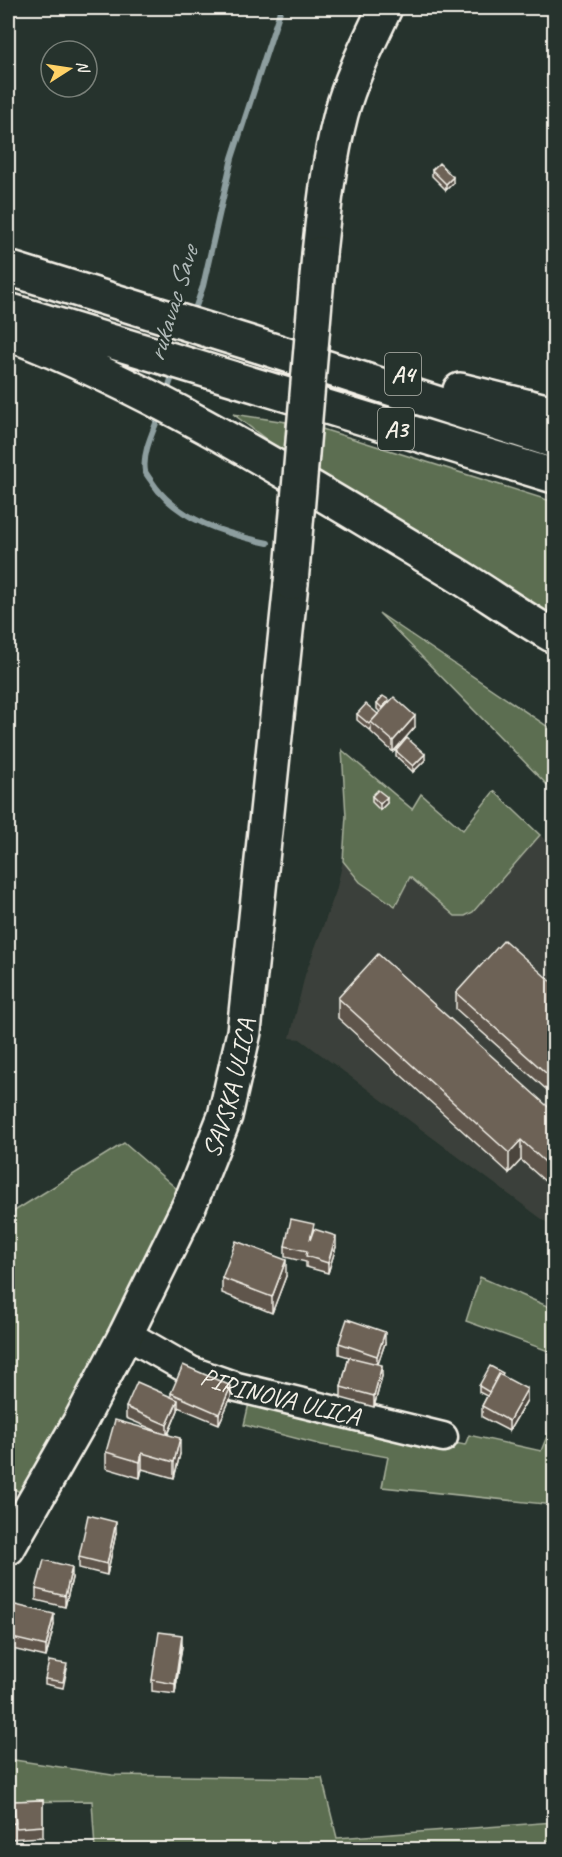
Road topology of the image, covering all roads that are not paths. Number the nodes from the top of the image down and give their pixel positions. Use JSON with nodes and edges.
{"nodes":[{"id":1,"x":385,"y":8,"type":"edge"},
{"id":2,"x":8,"y":268,"type":"edge"},
{"id":3,"x":8,"y":310,"type":"edge"},
{"id":4,"x":8,"y":333,"type":"edge"},
{"id":5,"x":251,"y":338,"type":"junction"},
{"id":6,"x":555,"y":413,"type":"edge"},
{"id":7,"x":555,"y":441,"type":"edge"},
{"id":8,"x":555,"y":476,"type":"edge"},
{"id":9,"x":555,"y":636,"type":"edge"},
{"id":10,"x":126,"y":1334,"type":"junction"},
{"id":11,"x":443,"y":1437,"type":"dead end"},
{"id":12,"x":8,"y":1548,"type":"edge"}],
"edges":[{"from":1,"to":10,"type":"main road","name":"SAVSKA ULICA","bridge":true},
{"from":2,"to":5,"type":"main road","number":"A3"},
{"from":3,"to":8,"type":"main road","number":"A3"},
{"from":4,"to":9,"type":"main road"},
{"from":5,"to":6,"type":"main road","number":"A4"},
{"from":5,"to":7,"type":"main road","number":"A3"},
{"from":10,"to":11,"type":"street","name":"PIRINOVA ULICA"},
{"from":10,"to":12,"type":"main road","name":"SAVSKA ULICA"}]}
